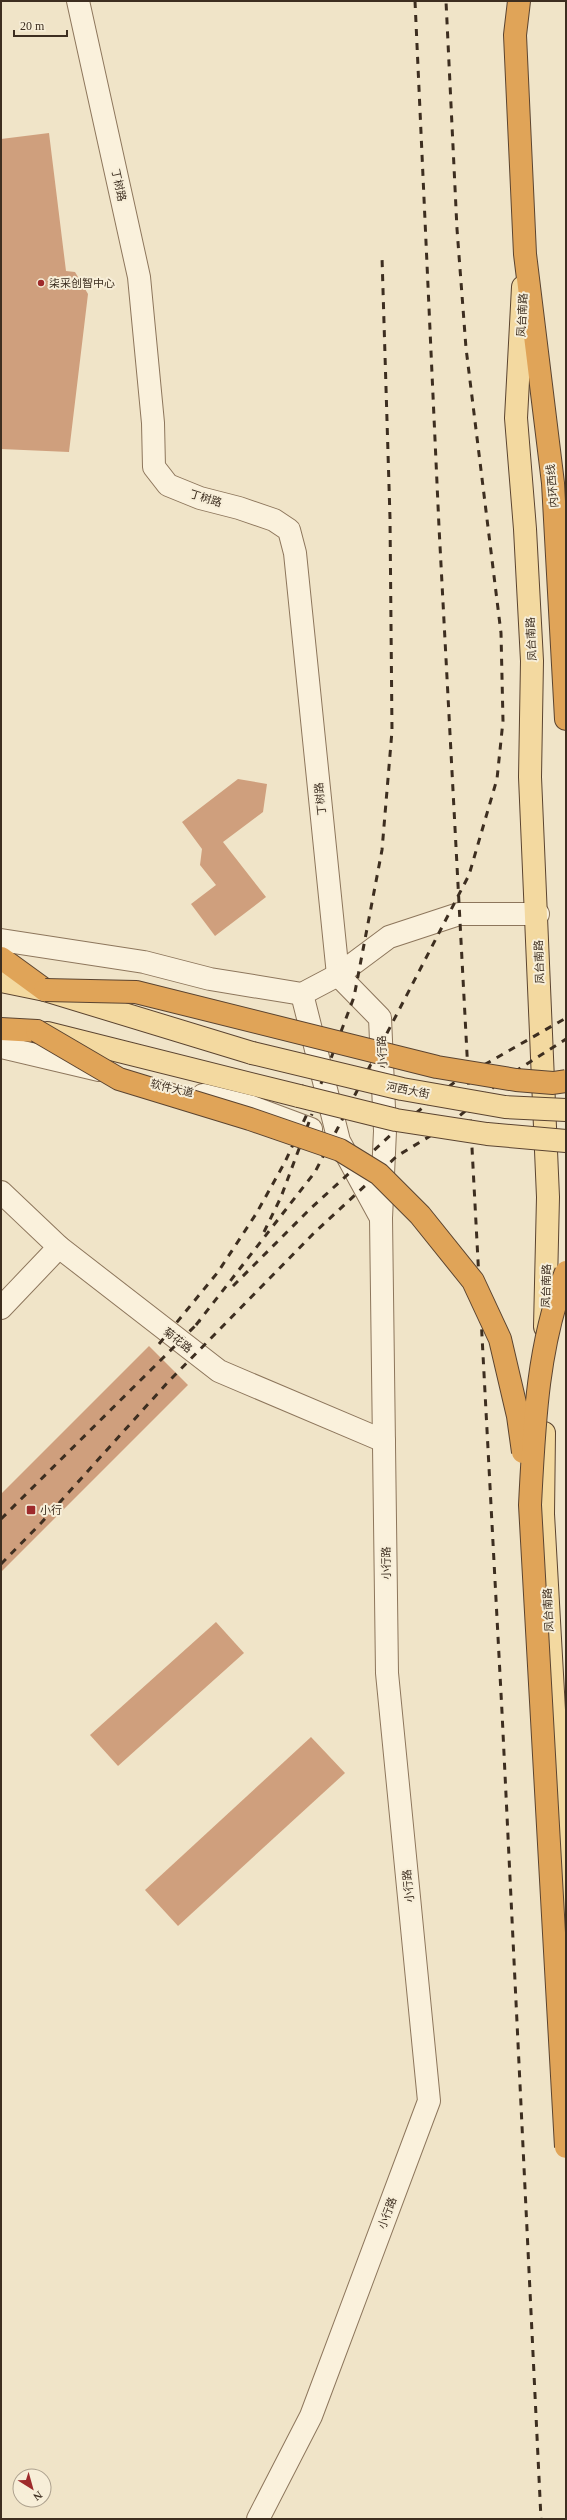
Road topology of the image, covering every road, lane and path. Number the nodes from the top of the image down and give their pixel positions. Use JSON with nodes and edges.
{"nodes":[{"id":1,"x":78,"y":1,"type":"edge"},
{"id":2,"x":518,"y":1,"type":"edge"},
{"id":3,"x":525,"y":254,"type":"junction"},
{"id":4,"x":566,"y":719,"type":"edge"},
{"id":5,"x":538,"y":914,"type":"junction"},
{"id":6,"x":1,"y":940,"type":"edge"},
{"id":7,"x":1,"y":958,"type":"edge"},
{"id":8,"x":338,"y":975,"type":"junction"},
{"id":9,"x":1,"y":981,"type":"edge"},
{"id":10,"x":45,"y":990,"type":"junction"},
{"id":11,"x":302,"y":994,"type":"junction"},
{"id":12,"x":1,"y":1023,"type":"edge"},
{"id":13,"x":1,"y":1029,"type":"edge"},
{"id":14,"x":37,"y":1031,"type":"junction"},
{"id":15,"x":1,"y":1047,"type":"edge"},
{"id":16,"x":542,"y":1074,"type":"junction"},
{"id":17,"x":566,"y":1074,"type":"edge"},
{"id":18,"x":566,"y":1081,"type":"edge"},
{"id":19,"x":566,"y":1110,"type":"edge"},
{"id":20,"x":339,"y":1140,"type":"junction"},
{"id":21,"x":566,"y":1141,"type":"edge"},
{"id":22,"x":1,"y":1192,"type":"edge"},
{"id":23,"x":557,"y":1198,"type":"edge"},
{"id":24,"x":381,"y":1218,"type":"junction"},
{"id":25,"x":59,"y":1247,"type":"junction"},
{"id":26,"x":566,"y":1272,"type":"edge"},
{"id":27,"x":1,"y":1308,"type":"edge"},
{"id":28,"x":384,"y":1441,"type":"junction"},
{"id":29,"x":530,"y":1505,"type":"junction"},
{"id":30,"x":566,"y":1924,"type":"edge"},
{"id":31,"x":566,"y":2147,"type":"edge"},
{"id":32,"x":258,"y":2519,"type":"edge"}],
"edges":[{"from":1,"to":8,"type":"street","name":"丁树路"},
{"from":2,"to":3,"type":"highway","name":"凤台南路"},
{"from":3,"to":4,"type":"highway","name":"内环西线"},
{"from":3,"to":5,"type":"main road","name":"凤台南路"},
{"from":5,"to":8,"type":"street"},
{"from":5,"to":16,"type":"main road","name":"凤台南路"},
{"from":6,"to":11,"type":"street"},
{"from":7,"to":10,"type":"highway"},
{"from":8,"to":11,"type":"street"},
{"from":8,"to":24,"type":"street","name":"小行路"},
{"from":9,"to":10,"type":"main road"},
{"from":10,"to":18,"type":"highway","bridge":true},
{"from":10,"to":19,"type":"main road","name":"河西大街","bridge":true},
{"from":11,"to":20,"type":"street","name":"小行路"},
{"from":12,"to":14,"type":"main road","name":"软件大道"},
{"from":13,"to":14,"type":"highway"},
{"from":14,"to":21,"type":"main road","name":"软件大道","bridge":true},
{"from":14,"to":29,"type":"highway","bridge":true},
{"from":15,"to":20,"type":"street","name":"软件大道"},
{"from":16,"to":17,"type":"main road"},
{"from":16,"to":23,"type":"main road","name":"凤台南路"},
{"from":20,"to":24,"type":"street","name":"小行路"},
{"from":22,"to":25,"type":"street","name":"菊花路"},
{"from":23,"to":30,"type":"main road","name":"凤台南路"},
{"from":24,"to":28,"type":"street","name":"小行路"},
{"from":25,"to":27,"type":"street"},
{"from":25,"to":28,"type":"street","name":"菊花路"},
{"from":26,"to":29,"type":"highway","bridge":true},
{"from":28,"to":32,"type":"street","name":"小行路"},
{"from":29,"to":31,"type":"highway","bridge":true}]}
